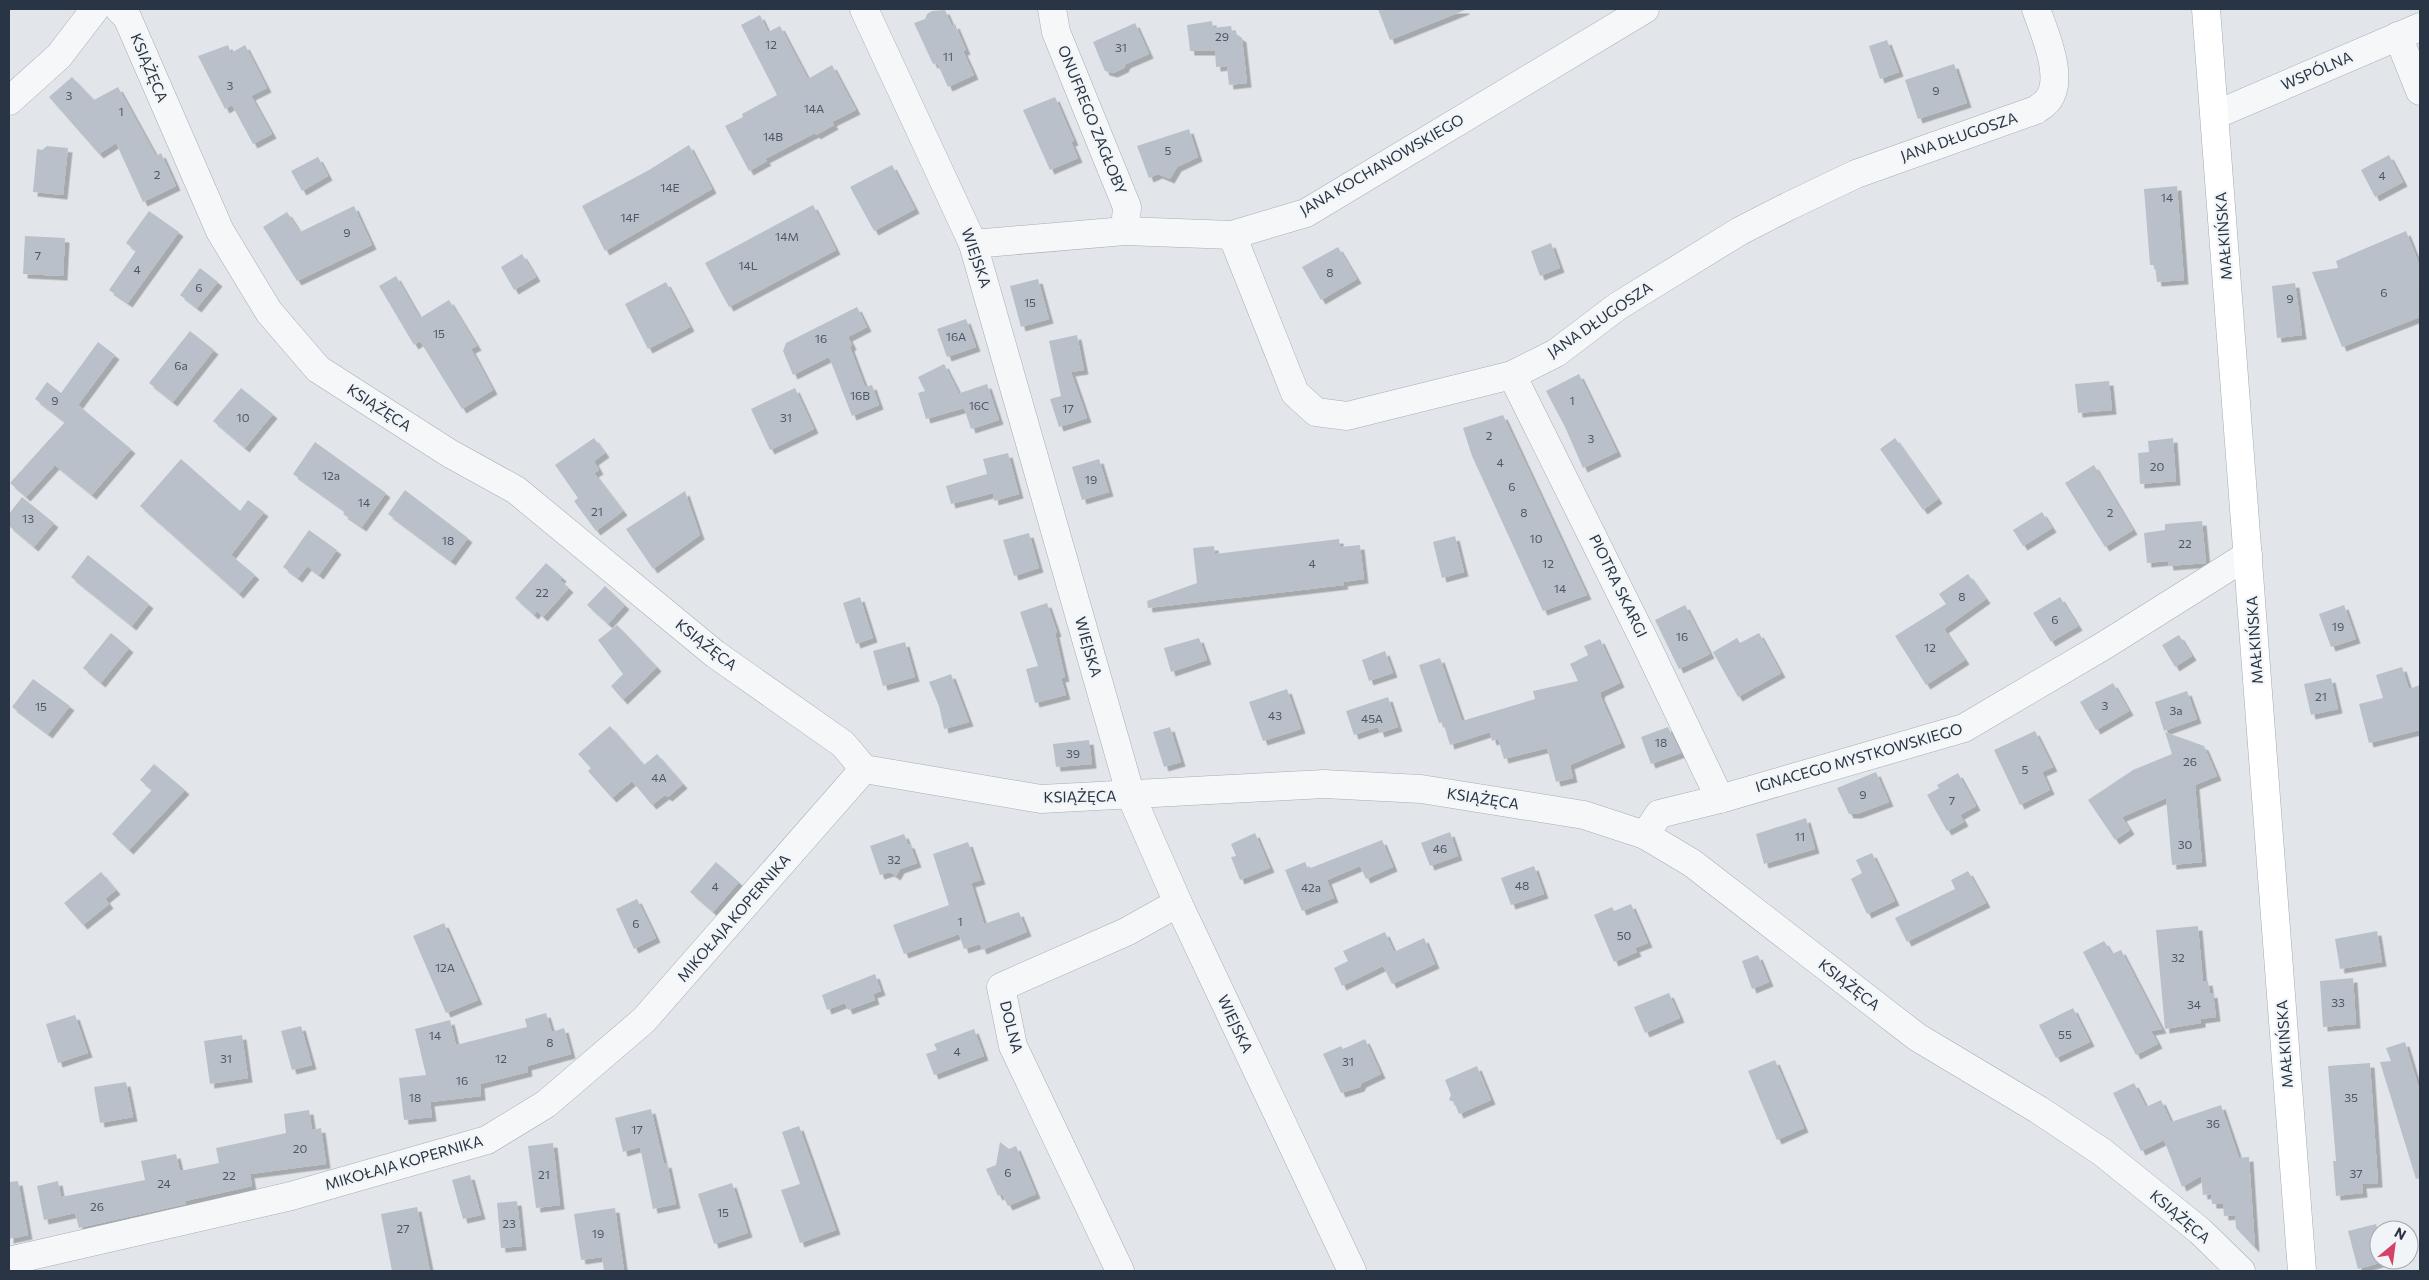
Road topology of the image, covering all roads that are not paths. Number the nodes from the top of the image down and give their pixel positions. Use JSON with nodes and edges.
{"nodes":[{"id":1,"x":95,"y":9,"type":"edge"},
{"id":2,"x":119,"y":9,"type":"edge"},
{"id":3,"x":864,"y":9,"type":"edge"},
{"id":4,"x":1052,"y":9,"type":"edge"},
{"id":5,"x":1645,"y":9,"type":"edge"},
{"id":6,"x":2036,"y":9,"type":"edge"},
{"id":7,"x":2206,"y":9,"type":"edge"},
{"id":8,"x":2409,"y":31,"type":"edge"},
{"id":9,"x":2420,"y":91,"type":"edge"},
{"id":10,"x":9,"y":101,"type":"edge"},
{"id":11,"x":2215,"y":115,"type":"junction"},
{"id":12,"x":1125,"y":231,"type":"junction"},
{"id":13,"x":1232,"y":235,"type":"junction"},
{"id":14,"x":974,"y":244,"type":"junction"},
{"id":15,"x":1512,"y":375,"type":"junction"},
{"id":16,"x":2248,"y":555,"type":"junction"},
{"id":17,"x":864,"y":769,"type":"junction"},
{"id":18,"x":1131,"y":796,"type":"junction"},
{"id":19,"x":1720,"y":799,"type":"junction"},
{"id":20,"x":1645,"y":835,"type":"junction"},
{"id":21,"x":1178,"y":902,"type":"junction"},
{"id":22,"x":9,"y":1261,"type":"edge"},
{"id":23,"x":1120,"y":1271,"type":"edge"},
{"id":24,"x":1352,"y":1271,"type":"edge"},
{"id":25,"x":2241,"y":1271,"type":"edge"},
{"id":26,"x":2302,"y":1271,"type":"edge"}],
"edges":[{"from":1,"to":10,"type":"street"},
{"from":2,"to":17,"type":"street","name":"KSIĄŻĘCA"},
{"from":3,"to":14,"type":"street","name":"WIEJSKA"},
{"from":4,"to":12,"type":"street","name":"ONUFREGO ZAGŁOBY"},
{"from":5,"to":13,"type":"street","name":"JANA KOCHANOWSKIEGO"},
{"from":6,"to":15,"type":"street","name":"JANA DŁUGOSZA"},
{"from":7,"to":11,"type":"main road","name":"MAŁKIŃSKA"},
{"from":8,"to":9,"type":"street"},
{"from":8,"to":11,"type":"street","name":"WSPÓLNA"},
{"from":11,"to":16,"type":"main road","name":"MAŁKIŃSKA"},
{"from":12,"to":13,"type":"street","name":"JANA KOCHANOWSKIEGO"},
{"from":12,"to":14,"type":"street","name":"JANA KOCHANOWSKIEGO"},
{"from":13,"to":15,"type":"street","name":"JANA DŁUGOSZA"},
{"from":14,"to":18,"type":"street","name":"WIEJSKA"},
{"from":15,"to":19,"type":"street","name":"PIOTRA SKARGI"},
{"from":16,"to":19,"type":"street","name":"IGNACEGO MYSTKOWSKIEGO"},
{"from":16,"to":26,"type":"main road","name":"MAŁKIŃSKA"},
{"from":17,"to":18,"type":"street","name":"KSIĄŻĘCA"},
{"from":17,"to":22,"type":"street","name":"MIKOŁAJA KOPERNIKA"},
{"from":18,"to":20,"type":"street","name":"KSIĄŻĘCA"},
{"from":18,"to":21,"type":"street","name":"WIEJSKA"},
{"from":19,"to":20,"type":"street","name":"IGNACEGO MYSTKOWSKIEGO"},
{"from":20,"to":25,"type":"street","name":"KSIĄŻĘCA"},
{"from":21,"to":23,"type":"street","name":"DOLNA"},
{"from":21,"to":24,"type":"street","name":"WIEJSKA"}]}
